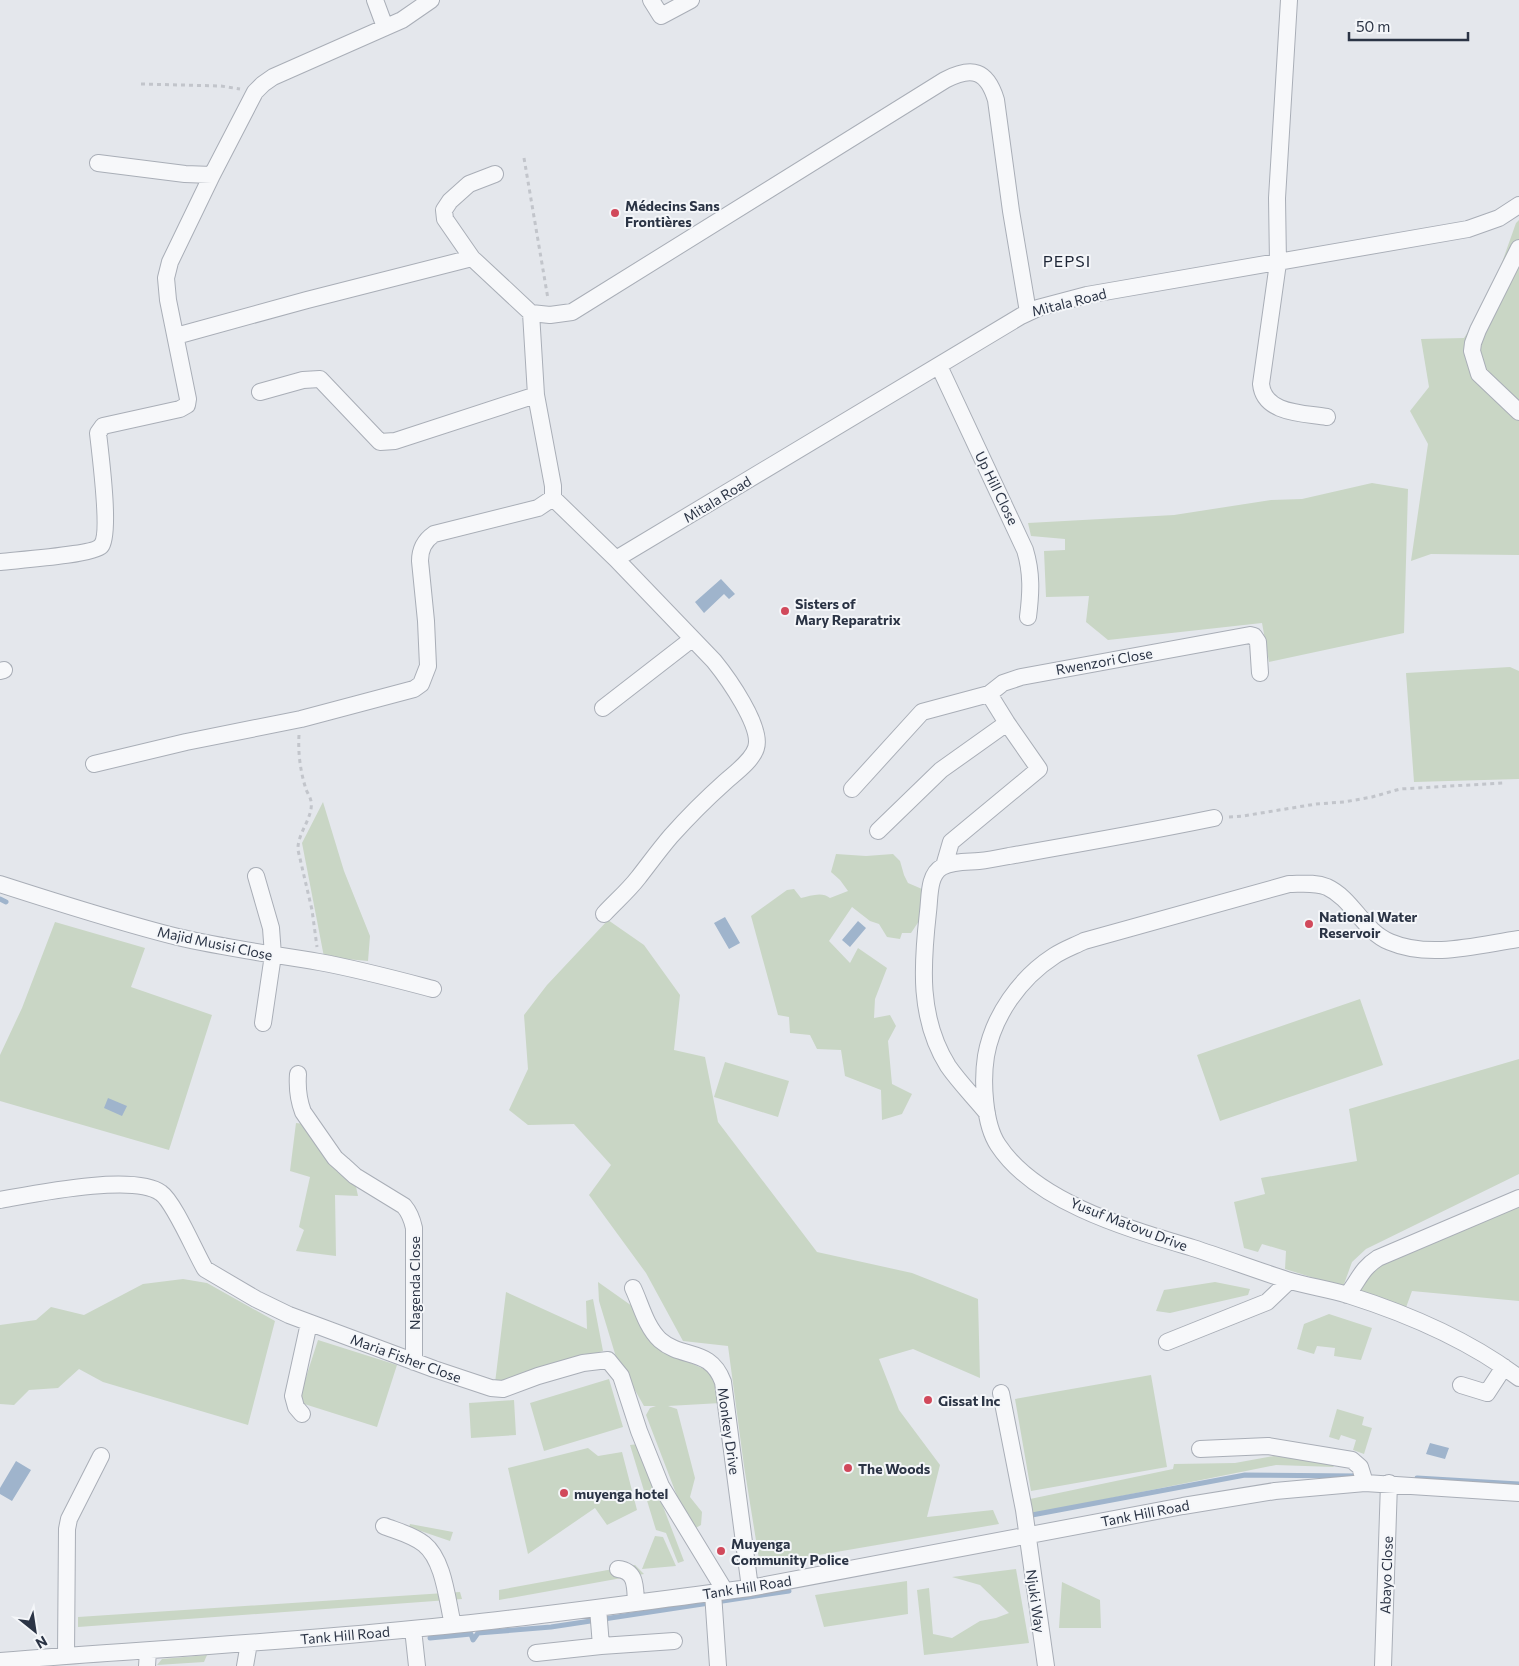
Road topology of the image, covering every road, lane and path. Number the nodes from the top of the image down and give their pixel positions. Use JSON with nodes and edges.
{"nodes":[{"id":1,"x":375,"y":0,"type":"edge"},
{"id":2,"x":431,"y":0,"type":"edge"},
{"id":3,"x":651,"y":0,"type":"edge"},
{"id":4,"x":691,"y":0,"type":"edge"},
{"id":5,"x":1289,"y":0,"type":"edge"},
{"id":6,"x":385,"y":27,"type":"junction"},
{"id":7,"x":141,"y":84,"type":"dead end"},
{"id":8,"x":255,"y":92,"type":"junction"},
{"id":9,"x":524,"y":158,"type":"dead end"},
{"id":10,"x":98,"y":163,"type":"dead end"},
{"id":11,"x":495,"y":174,"type":"dead end"},
{"id":12,"x":212,"y":175,"type":"junction"},
{"id":13,"x":1519,"y":205,"type":"edge"},
{"id":14,"x":1519,"y":248,"type":"edge"},
{"id":15,"x":472,"y":258,"type":"junction"},
{"id":16,"x":1278,"y":263,"type":"junction"},
{"id":17,"x":531,"y":312,"type":"junction"},
{"id":18,"x":1028,"y":312,"type":"junction"},
{"id":19,"x":550,"y":315,"type":"junction"},
{"id":20,"x":176,"y":336,"type":"junction"},
{"id":21,"x":939,"y":366,"type":"junction"},
{"id":22,"x":260,"y":392,"type":"dead end"},
{"id":23,"x":536,"y":395,"type":"junction"},
{"id":24,"x":1519,"y":412,"type":"edge"},
{"id":25,"x":1327,"y":417,"type":"dead end"},
{"id":26,"x":553,"y":498,"type":"junction"},
{"id":27,"x":616,"y":559,"type":"junction"},
{"id":28,"x":0,"y":562,"type":"edge"},
{"id":29,"x":1028,"y":616,"type":"dead end"},
{"id":30,"x":692,"y":639,"type":"junction"},
{"id":31,"x":1260,"y":673,"type":"dead end"},
{"id":32,"x":989,"y":694,"type":"junction"},
{"id":33,"x":603,"y":708,"type":"dead end"},
{"id":34,"x":301,"y":719,"type":"junction"},
{"id":35,"x":1007,"y":723,"type":"junction"},
{"id":36,"x":94,"y":764,"type":"dead end"},
{"id":37,"x":1503,"y":783,"type":"dead end"},
{"id":38,"x":852,"y":790,"type":"dead end"},
{"id":39,"x":1214,"y":818,"type":"joint"},
{"id":40,"x":878,"y":831,"type":"dead end"},
{"id":41,"x":944,"y":866,"type":"junction"},
{"id":42,"x":256,"y":876,"type":"dead end"},
{"id":43,"x":0,"y":884,"type":"edge"},
{"id":44,"x":604,"y":914,"type":"dead end"},
{"id":45,"x":1519,"y":939,"type":"edge"},
{"id":46,"x":273,"y":956,"type":"junction"},
{"id":47,"x":319,"y":962,"type":"junction"},
{"id":48,"x":433,"y":989,"type":"dead end"},
{"id":49,"x":263,"y":1023,"type":"dead end"},
{"id":50,"x":298,"y":1074,"type":"dead end"},
{"id":51,"x":987,"y":1113,"type":"junction"},
{"id":52,"x":1519,"y":1198,"type":"edge"},
{"id":53,"x":0,"y":1200,"type":"edge"},
{"id":54,"x":1289,"y":1280,"type":"junction"},
{"id":55,"x":634,"y":1288,"type":"dead end"},
{"id":56,"x":1348,"y":1295,"type":"junction"},
{"id":57,"x":309,"y":1323,"type":"junction"},
{"id":58,"x":1167,"y":1342,"type":"dead end"},
{"id":59,"x":414,"y":1362,"type":"junction"},
{"id":60,"x":1504,"y":1367,"type":"junction"},
{"id":61,"x":1519,"y":1378,"type":"edge"},
{"id":62,"x":1462,"y":1385,"type":"dead end"},
{"id":63,"x":1001,"y":1393,"type":"dead end"},
{"id":64,"x":302,"y":1414,"type":"dead end"},
{"id":65,"x":1200,"y":1449,"type":"dead end"},
{"id":66,"x":101,"y":1456,"type":"dead end"},
{"id":67,"x":1365,"y":1483,"type":"junction"},
{"id":68,"x":1389,"y":1483,"type":"junction"},
{"id":69,"x":1519,"y":1493,"type":"edge"},
{"id":70,"x":384,"y":1526,"type":"dead end"},
{"id":71,"x":1026,"y":1536,"type":"junction"},
{"id":72,"x":618,"y":1569,"type":"dead end"},
{"id":73,"x":750,"y":1588,"type":"junction"},
{"id":74,"x":719,"y":1592,"type":"junction"},
{"id":75,"x":636,"y":1603,"type":"junction"},
{"id":76,"x":598,"y":1608,"type":"junction"},
{"id":77,"x":453,"y":1625,"type":"junction"},
{"id":78,"x":414,"y":1629,"type":"junction"},
{"id":79,"x":674,"y":1640,"type":"dead end"},
{"id":80,"x":249,"y":1643,"type":"junction"},
{"id":81,"x":602,"y":1646,"type":"junction"},
{"id":82,"x":536,"y":1653,"type":"dead end"},
{"id":83,"x":66,"y":1656,"type":"junction"},
{"id":84,"x":148,"y":1658,"type":"edge"},
{"id":85,"x":0,"y":1661,"type":"edge"},
{"id":86,"x":245,"y":1666,"type":"edge"},
{"id":87,"x":416,"y":1666,"type":"edge"},
{"id":88,"x":718,"y":1666,"type":"edge"},
{"id":89,"x":1046,"y":1666,"type":"edge"},
{"id":90,"x":1383,"y":1666,"type":"edge"}],
"edges":[{"from":1,"to":6,"type":"street"},
{"from":2,"to":6,"type":"street"},
{"from":3,"to":4,"type":"street"},
{"from":5,"to":16,"type":"street"},
{"from":6,"to":8,"type":"street"},
{"from":7,"to":8,"type":"path"},
{"from":8,"to":12,"type":"street"},
{"from":9,"to":19,"type":"path"},
{"from":10,"to":12,"type":"street"},
{"from":11,"to":15,"type":"street"},
{"from":12,"to":20,"type":"street"},
{"from":13,"to":16,"type":"street","name":"Mitala Road"},
{"from":14,"to":24,"type":"street"},
{"from":15,"to":17,"type":"street"},
{"from":15,"to":20,"type":"street"},
{"from":16,"to":18,"type":"street","name":"Mitala Road"},
{"from":16,"to":25,"type":"street"},
{"from":17,"to":19,"type":"street"},
{"from":17,"to":23,"type":"street"},
{"from":18,"to":19,"type":"street"},
{"from":18,"to":21,"type":"street","name":"Mitala Road"},
{"from":20,"to":28,"type":"street"},
{"from":21,"to":27,"type":"street","name":"Mitala Road"},
{"from":21,"to":29,"type":"street","name":"Up Hill Close"},
{"from":22,"to":23,"type":"street"},
{"from":23,"to":26,"type":"street"},
{"from":26,"to":27,"type":"street"},
{"from":26,"to":34,"type":"street"},
{"from":27,"to":30,"type":"street"},
{"from":30,"to":33,"type":"street"},
{"from":30,"to":44,"type":"street"},
{"from":31,"to":32,"type":"street","name":"Rwenzori Close"},
{"from":32,"to":35,"type":"street"},
{"from":32,"to":38,"type":"street","name":"Rwenzori Close"},
{"from":34,"to":36,"type":"street"},
{"from":34,"to":47,"type":"path"},
{"from":35,"to":40,"type":"street"},
{"from":35,"to":41,"type":"street"},
{"from":37,"to":39,"type":"path"},
{"from":39,"to":41,"type":"street"},
{"from":41,"to":51,"type":"street"},
{"from":42,"to":46,"type":"street"},
{"from":43,"to":46,"type":"street","name":"Majid Musisi Close"},
{"from":45,"to":51,"type":"street","name":"Yusuf Matovu Drive"},
{"from":46,"to":47,"type":"street","name":"Majid Musisi Close"},
{"from":46,"to":49,"type":"street"},
{"from":47,"to":48,"type":"street","name":"Majid Musisi Close"},
{"from":50,"to":59,"type":"street","name":"Nagenda Close"},
{"from":51,"to":54,"type":"street","name":"Yusuf Matovu Drive"},
{"from":52,"to":56,"type":"street"},
{"from":53,"to":57,"type":"street","name":"Maria Fisher Close"},
{"from":54,"to":56,"type":"street","name":"Yusuf Matovu Drive"},
{"from":54,"to":58,"type":"street"},
{"from":55,"to":73,"type":"street","name":"Monkey Drive"},
{"from":56,"to":60,"type":"street","name":"Yusuf Matovu Drive"},
{"from":57,"to":59,"type":"street","name":"Maria Fisher Close"},
{"from":57,"to":64,"type":"street"},
{"from":59,"to":74,"type":"street","name":"Maria Fisher Close"},
{"from":60,"to":61,"type":"street","name":"Yusuf Matovu Drive"},
{"from":60,"to":62,"type":"street"},
{"from":63,"to":71,"type":"street","name":"Njuki Way"},
{"from":65,"to":67,"type":"street"},
{"from":66,"to":83,"type":"street"},
{"from":67,"to":68,"type":"street","name":"Tank Hill Road"},
{"from":67,"to":71,"type":"street","name":"Tank Hill Road"},
{"from":68,"to":69,"type":"street","name":"Tank Hill Road"},
{"from":68,"to":90,"type":"street","name":"Abayo Close"},
{"from":70,"to":77,"type":"street"},
{"from":71,"to":73,"type":"street","name":"Tank Hill Road"},
{"from":71,"to":89,"type":"street","name":"Njuki Way"},
{"from":72,"to":75,"type":"street"},
{"from":73,"to":74,"type":"street","name":"Tank Hill Road"},
{"from":74,"to":75,"type":"street","name":"Tank Hill Road"},
{"from":74,"to":88,"type":"street"},
{"from":75,"to":76,"type":"street","name":"Tank Hill Road"},
{"from":76,"to":77,"type":"street","name":"Tank Hill Road"},
{"from":76,"to":81,"type":"street"},
{"from":77,"to":78,"type":"street","name":"Tank Hill Road"},
{"from":78,"to":80,"type":"street","name":"Tank Hill Road"},
{"from":78,"to":87,"type":"street"},
{"from":79,"to":81,"type":"street"},
{"from":80,"to":84,"type":"street","name":"Tank Hill Road"},
{"from":80,"to":86,"type":"street"},
{"from":81,"to":82,"type":"street"},
{"from":83,"to":84,"type":"street","name":"Tank Hill Road"},
{"from":83,"to":85,"type":"street","name":"Tank Hill Road"}]}
